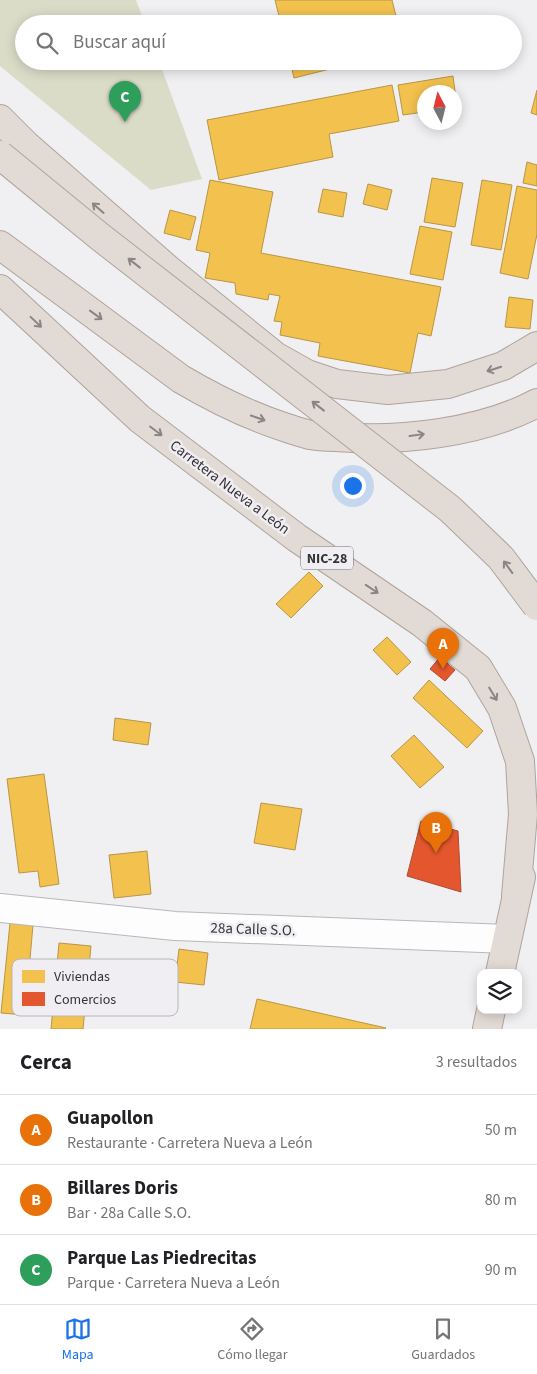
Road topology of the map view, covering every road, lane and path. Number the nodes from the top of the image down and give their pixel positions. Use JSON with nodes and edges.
{"nodes":[{"id":1,"x":0,"y":119,"type":"edge"},
{"id":2,"x":0,"y":155,"type":"edge"},
{"id":3,"x":0,"y":245,"type":"edge"},
{"id":4,"x":0,"y":288,"type":"edge"},
{"id":5,"x":537,"y":346,"type":"edge"},
{"id":6,"x":537,"y":403,"type":"edge"},
{"id":7,"x":537,"y":606,"type":"edge"},
{"id":8,"x":537,"y":813,"type":"edge"},
{"id":9,"x":516,"y":896,"type":"junction"},
{"id":10,"x":0,"y":908,"type":"edge"},
{"id":11,"x":507,"y":939,"type":"junction"},
{"id":12,"x":501,"y":969,"type":"edge"},
{"id":13,"x":490,"y":1014,"type":"edge"},
{"id":14,"x":487,"y":1029,"type":"edge"}],
"edges":[{"from":5,"to":1,"type":"highway","one_way":true},
{"from":7,"to":2,"type":"highway","one_way":true,"bridge":true},
{"from":3,"to":6,"type":"highway","one_way":true},
{"from":4,"to":9,"type":"highway","name":"Carretera Nueva a León","number":"NIC-28","one_way":true},
{"from":8,"to":9,"type":"highway"},
{"from":9,"to":11,"type":"highway"},
{"from":10,"to":11,"type":"street","name":"28a Calle S.O."},
{"from":11,"to":12,"type":"highway"},
{"from":13,"to":14,"type":"highway"}]}
